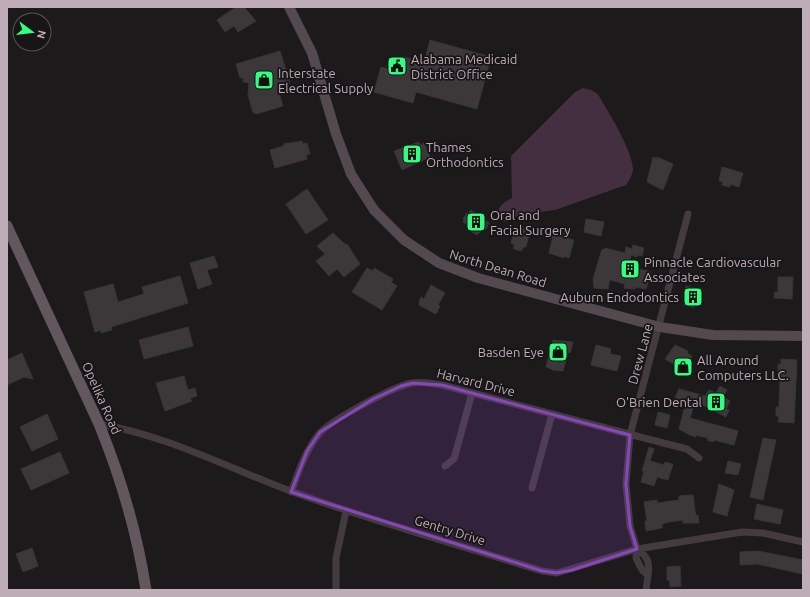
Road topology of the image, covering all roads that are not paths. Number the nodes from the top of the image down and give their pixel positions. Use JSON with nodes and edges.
{"nodes":[{"id":1,"x":289,"y":7,"type":"edge"},
{"id":2,"x":688,"y":214,"type":"dead end"},
{"id":3,"x":7,"y":226,"type":"edge"},
{"id":4,"x":660,"y":327,"type":"junction"},
{"id":5,"x":803,"y":336,"type":"edge"},
{"id":6,"x":472,"y":393,"type":"junction"},
{"id":7,"x":552,"y":414,"type":"junction"},
{"id":8,"x":99,"y":424,"type":"junction"},
{"id":9,"x":630,"y":435,"type":"junction"},
{"id":10,"x":699,"y":458,"type":"dead end"},
{"id":11,"x":445,"y":466,"type":"dead end"},
{"id":12,"x":532,"y":488,"type":"dead end"},
{"id":13,"x":291,"y":492,"type":"junction"},
{"id":14,"x":346,"y":511,"type":"junction"},
{"id":15,"x":803,"y":542,"type":"edge"},
{"id":16,"x":637,"y":549,"type":"junction"},
{"id":17,"x":146,"y":590,"type":"edge"},
{"id":18,"x":336,"y":590,"type":"edge"},
{"id":19,"x":646,"y":590,"type":"edge"}],
"edges":[{"from":1,"to":4,"type":"street","name":"North Dean Road"},
{"from":2,"to":4,"type":"street","name":"Drew Lane"},
{"from":3,"to":8,"type":"main road","name":"Opelika Road"},
{"from":4,"to":5,"type":"street","name":"North Dean Road"},
{"from":4,"to":9,"type":"street","name":"Drew Lane"},
{"from":6,"to":7,"type":"street","name":"Harvard Drive"},
{"from":6,"to":11,"type":"street"},
{"from":6,"to":13,"type":"street","name":"Harvard Drive"},
{"from":7,"to":9,"type":"street","name":"Harvard Drive"},
{"from":7,"to":12,"type":"street"},
{"from":8,"to":13,"type":"street","name":"Gentry Drive"},
{"from":8,"to":17,"type":"main road","name":"Opelika Road"},
{"from":9,"to":10,"type":"street","name":"Harvard Drive"},
{"from":9,"to":16,"type":"street","name":"Drew Lane"},
{"from":13,"to":14,"type":"street","name":"Gentry Drive"},
{"from":14,"to":16,"type":"street","name":"Gentry Drive"},
{"from":14,"to":18,"type":"street"},
{"from":15,"to":16,"type":"street","name":"Gentry Drive"},
{"from":16,"to":19,"type":"street","name":"Drew Lane"}]}
